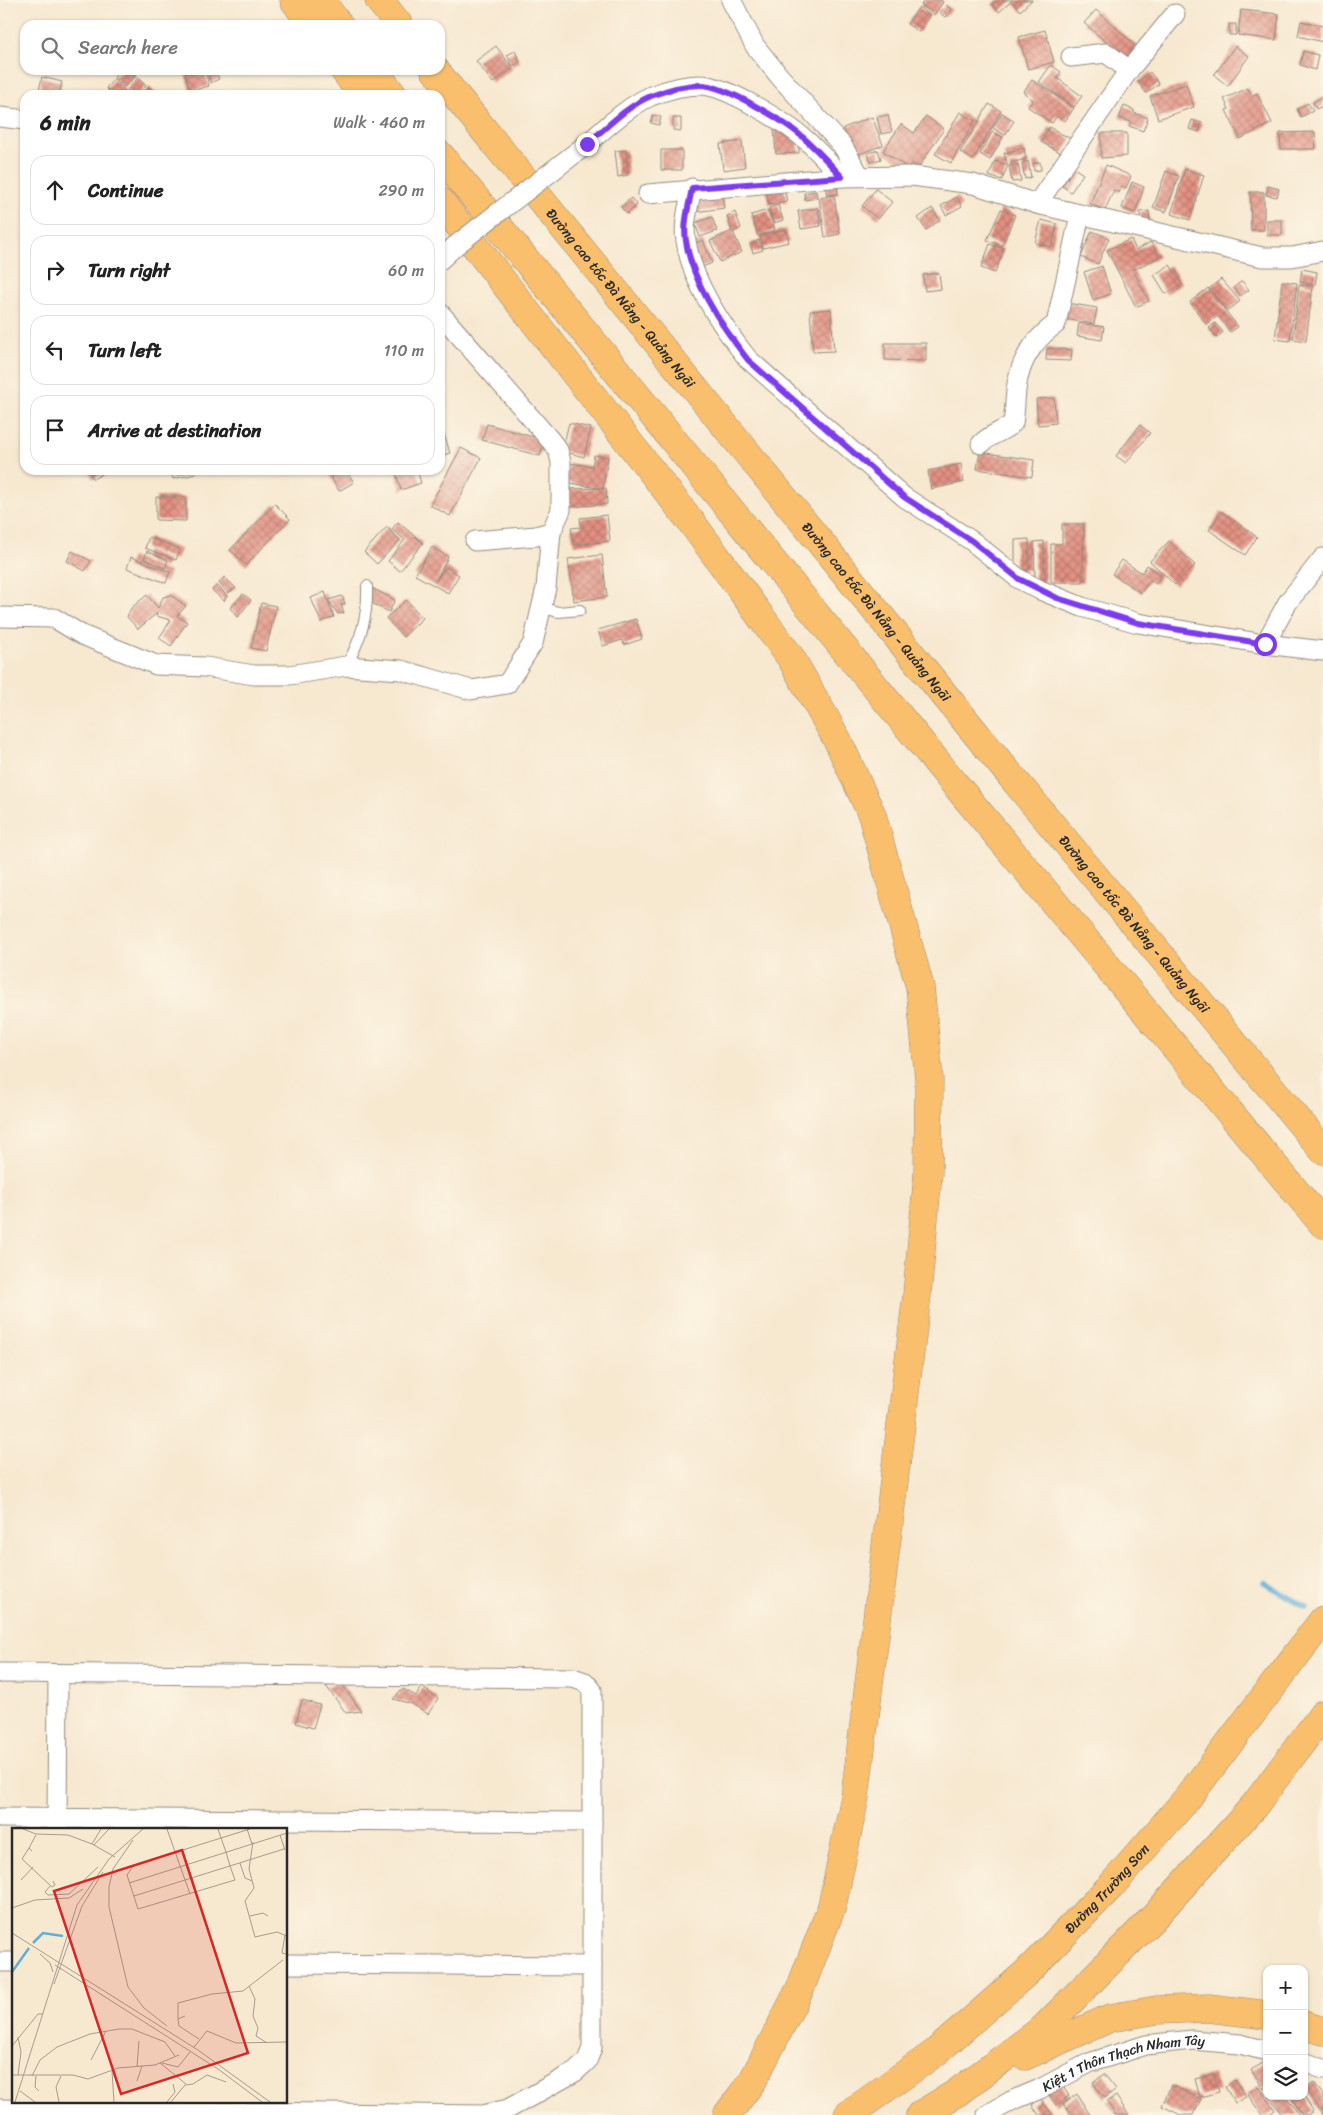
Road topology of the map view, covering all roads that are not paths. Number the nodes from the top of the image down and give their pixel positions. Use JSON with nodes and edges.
{"nodes":[{"id":1,"x":294,"y":0,"type":"edge"},
{"id":2,"x":320,"y":0,"type":"edge"},
{"id":3,"x":379,"y":0,"type":"edge"},
{"id":4,"x":731,"y":0,"type":"edge"},
{"id":5,"x":1175,"y":14,"type":"dead end"},
{"id":6,"x":308,"y":20,"type":"edge"},
{"id":7,"x":335,"y":20,"type":"edge"},
{"id":8,"x":395,"y":20,"type":"edge"},
{"id":9,"x":1071,"y":57,"type":"dead end"},
{"id":10,"x":1129,"y":70,"type":"junction"},
{"id":11,"x":348,"y":75,"type":"edge"},
{"id":12,"x":378,"y":75,"type":"edge"},
{"id":13,"x":439,"y":75,"type":"edge"},
{"id":14,"x":358,"y":90,"type":"edge"},
{"id":15,"x":389,"y":90,"type":"edge"},
{"id":16,"x":0,"y":117,"type":"edge"},
{"id":17,"x":20,"y":119,"type":"edge"},
{"id":18,"x":445,"y":162,"type":"edge"},
{"id":19,"x":851,"y":176,"type":"junction"},
{"id":20,"x":692,"y":188,"type":"junction"},
{"id":21,"x":648,"y":194,"type":"dead end"},
{"id":22,"x":1037,"y":204,"type":"junction"},
{"id":23,"x":445,"y":206,"type":"edge"},
{"id":24,"x":1080,"y":215,"type":"junction"},
{"id":25,"x":1323,"y":251,"type":"edge"},
{"id":26,"x":445,"y":255,"type":"edge"},
{"id":27,"x":445,"y":319,"type":"edge"},
{"id":28,"x":982,"y":444,"type":"dead end"},
{"id":29,"x":551,"y":532,"type":"junction"},
{"id":30,"x":475,"y":540,"type":"dead end"},
{"id":31,"x":1323,"y":558,"type":"edge"},
{"id":32,"x":367,"y":586,"type":"dead end"},
{"id":33,"x":542,"y":607,"type":"junction"},
{"id":34,"x":580,"y":610,"type":"dead end"},
{"id":35,"x":0,"y":617,"type":"edge"},
{"id":36,"x":1265,"y":644,"type":"junction"},
{"id":37,"x":1323,"y":651,"type":"edge"},
{"id":38,"x":346,"y":666,"type":"junction"},
{"id":39,"x":1323,"y":1150,"type":"edge"},
{"id":40,"x":1322,"y":1222,"type":"edge"},
{"id":41,"x":1323,"y":1620,"type":"edge"},
{"id":42,"x":0,"y":1673,"type":"edge"},
{"id":43,"x":58,"y":1674,"type":"junction"},
{"id":44,"x":1323,"y":1714,"type":"edge"},
{"id":45,"x":0,"y":1818,"type":"edge"},
{"id":46,"x":592,"y":1822,"type":"junction"},
{"id":47,"x":57,"y":1823,"type":"edge"},
{"id":48,"x":288,"y":1964,"type":"edge"},
{"id":49,"x":592,"y":1966,"type":"junction"},
{"id":50,"x":1263,"y":2015,"type":"edge"},
{"id":51,"x":1308,"y":2026,"type":"edge"},
{"id":52,"x":1323,"y":2031,"type":"edge"},
{"id":53,"x":1263,"y":2050,"type":"edge"},
{"id":54,"x":1308,"y":2063,"type":"edge"},
{"id":55,"x":1323,"y":2069,"type":"edge"},
{"id":56,"x":0,"y":2109,"type":"edge"},
{"id":57,"x":56,"y":2109,"type":"edge"},
{"id":58,"x":727,"y":2115,"type":"edge"},
{"id":59,"x":848,"y":2115,"type":"edge"},
{"id":60,"x":920,"y":2115,"type":"edge"},
{"id":61,"x":925,"y":2115,"type":"edge"},
{"id":62,"x":987,"y":2115,"type":"edge"}],
"edges":[{"from":1,"to":6,"type":"highway"},
{"from":2,"to":7,"type":"highway"},
{"from":3,"to":8,"type":"highway"},
{"from":4,"to":19,"type":"street"},
{"from":5,"to":10,"type":"street"},
{"from":9,"to":10,"type":"street"},
{"from":10,"to":22,"type":"street"},
{"from":11,"to":14,"type":"highway"},
{"from":12,"to":15,"type":"highway"},
{"from":13,"to":39,"type":"highway","name":"Đường cao tốc Đà Nẵng - Quảng Ngãi"},
{"from":16,"to":17,"type":"street"},
{"from":18,"to":40,"type":"highway"},
{"from":19,"to":20,"type":"street"},
{"from":19,"to":22,"type":"street"},
{"from":19,"to":26,"type":"street","bridge":true},
{"from":20,"to":21,"type":"street"},
{"from":20,"to":36,"type":"street"},
{"from":22,"to":24,"type":"street"},
{"from":23,"to":58,"type":"highway"},
{"from":24,"to":25,"type":"street"},
{"from":24,"to":28,"type":"street"},
{"from":27,"to":29,"type":"street"},
{"from":29,"to":30,"type":"street"},
{"from":29,"to":33,"type":"street"},
{"from":31,"to":36,"type":"street"},
{"from":32,"to":38,"type":"lane"},
{"from":33,"to":34,"type":"lane"},
{"from":33,"to":38,"type":"street"},
{"from":35,"to":38,"type":"street"},
{"from":36,"to":37,"type":"street"},
{"from":41,"to":59,"type":"highway","name":"Đường Trường Sơn"},
{"from":42,"to":43,"type":"street"},
{"from":43,"to":46,"type":"street"},
{"from":43,"to":47,"type":"street"},
{"from":44,"to":60,"type":"highway"},
{"from":45,"to":47,"type":"street"},
{"from":46,"to":47,"type":"street"},
{"from":46,"to":49,"type":"street"},
{"from":48,"to":49,"type":"street"},
{"from":49,"to":57,"type":"street"},
{"from":50,"to":61,"type":"highway"},
{"from":51,"to":52,"type":"highway"},
{"from":53,"to":62,"type":"street","name":"Kiệt 1 Thôn Thạch Nham Tây"},
{"from":54,"to":55,"type":"street"},
{"from":56,"to":57,"type":"street"}]}
